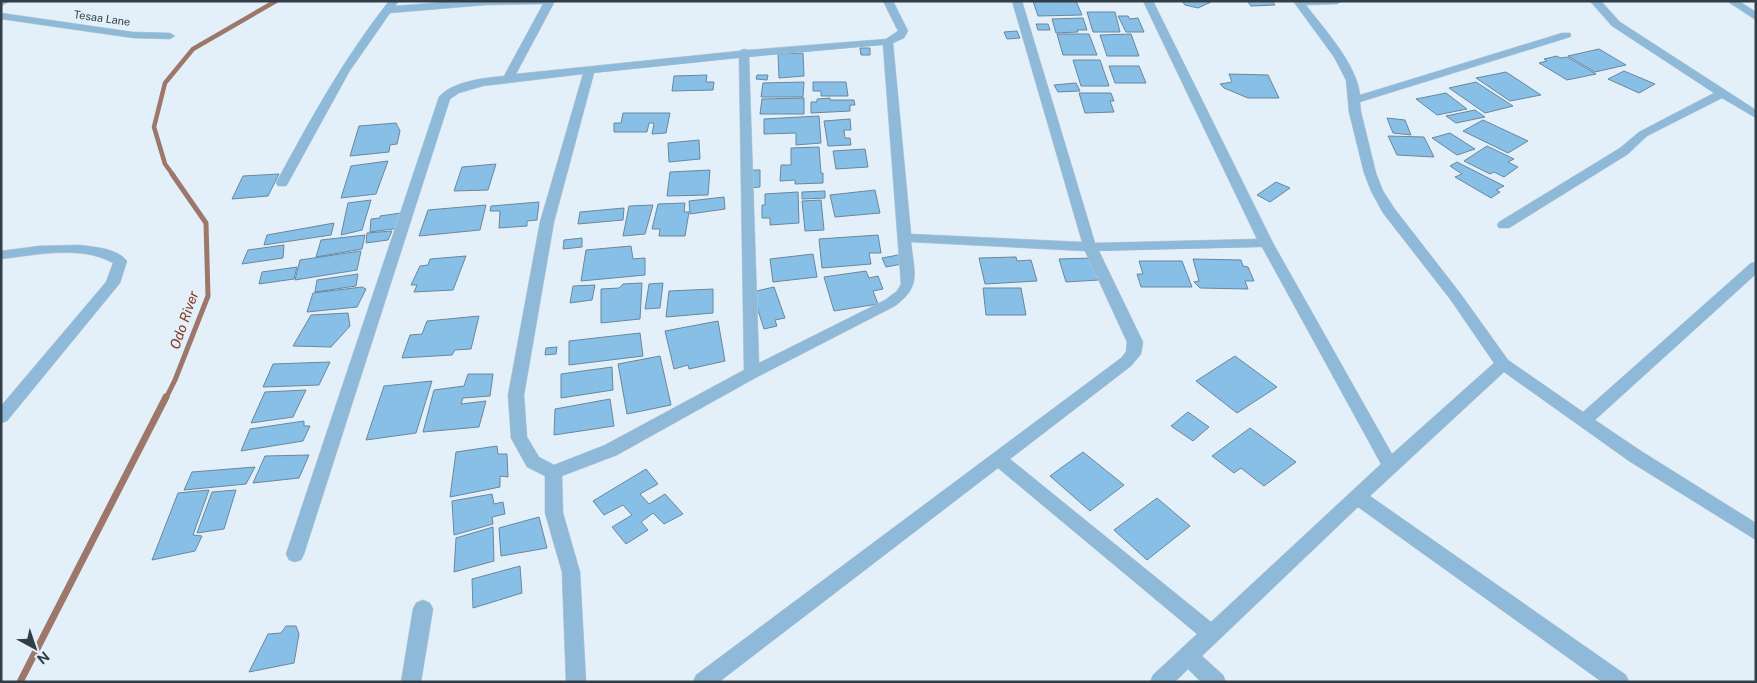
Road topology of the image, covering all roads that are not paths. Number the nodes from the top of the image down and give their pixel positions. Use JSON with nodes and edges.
{"nodes":[{"id":1,"x":5,"y":1,"type":"edge"},
{"id":2,"x":549,"y":1,"type":"edge"},
{"id":3,"x":888,"y":1,"type":"edge"},
{"id":4,"x":1017,"y":1,"type":"edge"},
{"id":5,"x":1148,"y":1,"type":"edge"},
{"id":6,"x":1337,"y":1,"type":"edge"},
{"id":7,"x":1595,"y":1,"type":"edge"},
{"id":8,"x":1732,"y":1,"type":"edge"},
{"id":9,"x":1299,"y":2,"type":"edge"},
{"id":10,"x":1,"y":3,"type":"edge"},
{"id":11,"x":390,"y":6,"type":"edge"},
{"id":12,"x":1,"y":16,"type":"edge"},
{"id":13,"x":1756,"y":17,"type":"edge"},
{"id":14,"x":1566,"y":35,"type":"dead end"},
{"id":15,"x":170,"y":36,"type":"dead end"},
{"id":16,"x":888,"y":42,"type":"junction"},
{"id":17,"x":744,"y":52,"type":"junction"},
{"id":18,"x":590,"y":70,"type":"junction"},
{"id":19,"x":507,"y":80,"type":"junction"},
{"id":20,"x":1722,"y":93,"type":"junction"},
{"id":21,"x":1353,"y":101,"type":"junction"},
{"id":22,"x":1756,"y":114,"type":"edge"},
{"id":23,"x":282,"y":183,"type":"dead end"},
{"id":24,"x":1504,"y":225,"type":"dead end"},
{"id":25,"x":906,"y":238,"type":"junction"},
{"id":26,"x":1266,"y":243,"type":"junction"},
{"id":27,"x":1090,"y":247,"type":"junction"},
{"id":28,"x":1,"y":255,"type":"edge"},
{"id":29,"x":1756,"y":266,"type":"edge"},
{"id":30,"x":1503,"y":364,"type":"junction"},
{"id":31,"x":752,"y":373,"type":"junction"},
{"id":32,"x":1,"y":417,"type":"edge"},
{"id":33,"x":1583,"y":421,"type":"junction"},
{"id":34,"x":998,"y":459,"type":"junction"},
{"id":35,"x":1390,"y":466,"type":"junction"},
{"id":36,"x":553,"y":472,"type":"junction"},
{"id":37,"x":1358,"y":497,"type":"junction"},
{"id":38,"x":1756,"y":532,"type":"edge"},
{"id":39,"x":296,"y":554,"type":"dead end"},
{"id":40,"x":422,"y":609,"type":"dead end"},
{"id":41,"x":1211,"y":634,"type":"junction"},
{"id":42,"x":1187,"y":656,"type":"junction"},
{"id":43,"x":411,"y":682,"type":"edge"},
{"id":44,"x":576,"y":682,"type":"edge"},
{"id":45,"x":703,"y":682,"type":"edge"},
{"id":46,"x":1160,"y":682,"type":"edge"},
{"id":47,"x":1216,"y":682,"type":"edge"},
{"id":48,"x":1619,"y":682,"type":"edge"}],
"edges":[{"from":1,"to":10,"type":"street"},
{"from":2,"to":11,"type":"street"},
{"from":2,"to":19,"type":"street"},
{"from":3,"to":16,"type":"street"},
{"from":4,"to":27,"type":"street"},
{"from":5,"to":26,"type":"street"},
{"from":6,"to":9,"type":"street"},
{"from":7,"to":20,"type":"street"},
{"from":8,"to":13,"type":"street"},
{"from":9,"to":21,"type":"street"},
{"from":11,"to":23,"type":"street"},
{"from":12,"to":15,"type":"street","name":"Tesaa Lane"},
{"from":14,"to":21,"type":"street"},
{"from":16,"to":17,"type":"street"},
{"from":16,"to":25,"type":"street"},
{"from":17,"to":18,"type":"street"},
{"from":17,"to":31,"type":"street"},
{"from":18,"to":19,"type":"street"},
{"from":18,"to":36,"type":"street"},
{"from":19,"to":39,"type":"street"},
{"from":20,"to":22,"type":"street"},
{"from":20,"to":24,"type":"street"},
{"from":21,"to":30,"type":"street"},
{"from":25,"to":27,"type":"street"},
{"from":25,"to":31,"type":"street"},
{"from":26,"to":27,"type":"street"},
{"from":26,"to":35,"type":"street"},
{"from":27,"to":34,"type":"street"},
{"from":28,"to":32,"type":"street"},
{"from":29,"to":33,"type":"street"},
{"from":30,"to":33,"type":"street"},
{"from":30,"to":35,"type":"street"},
{"from":31,"to":36,"type":"street"},
{"from":33,"to":38,"type":"street"},
{"from":34,"to":41,"type":"street"},
{"from":34,"to":45,"type":"street"},
{"from":35,"to":37,"type":"street"},
{"from":36,"to":44,"type":"street"},
{"from":37,"to":41,"type":"street"},
{"from":37,"to":48,"type":"street"},
{"from":40,"to":43,"type":"street"},
{"from":41,"to":42,"type":"street"},
{"from":42,"to":46,"type":"street"},
{"from":42,"to":47,"type":"street"}]}
